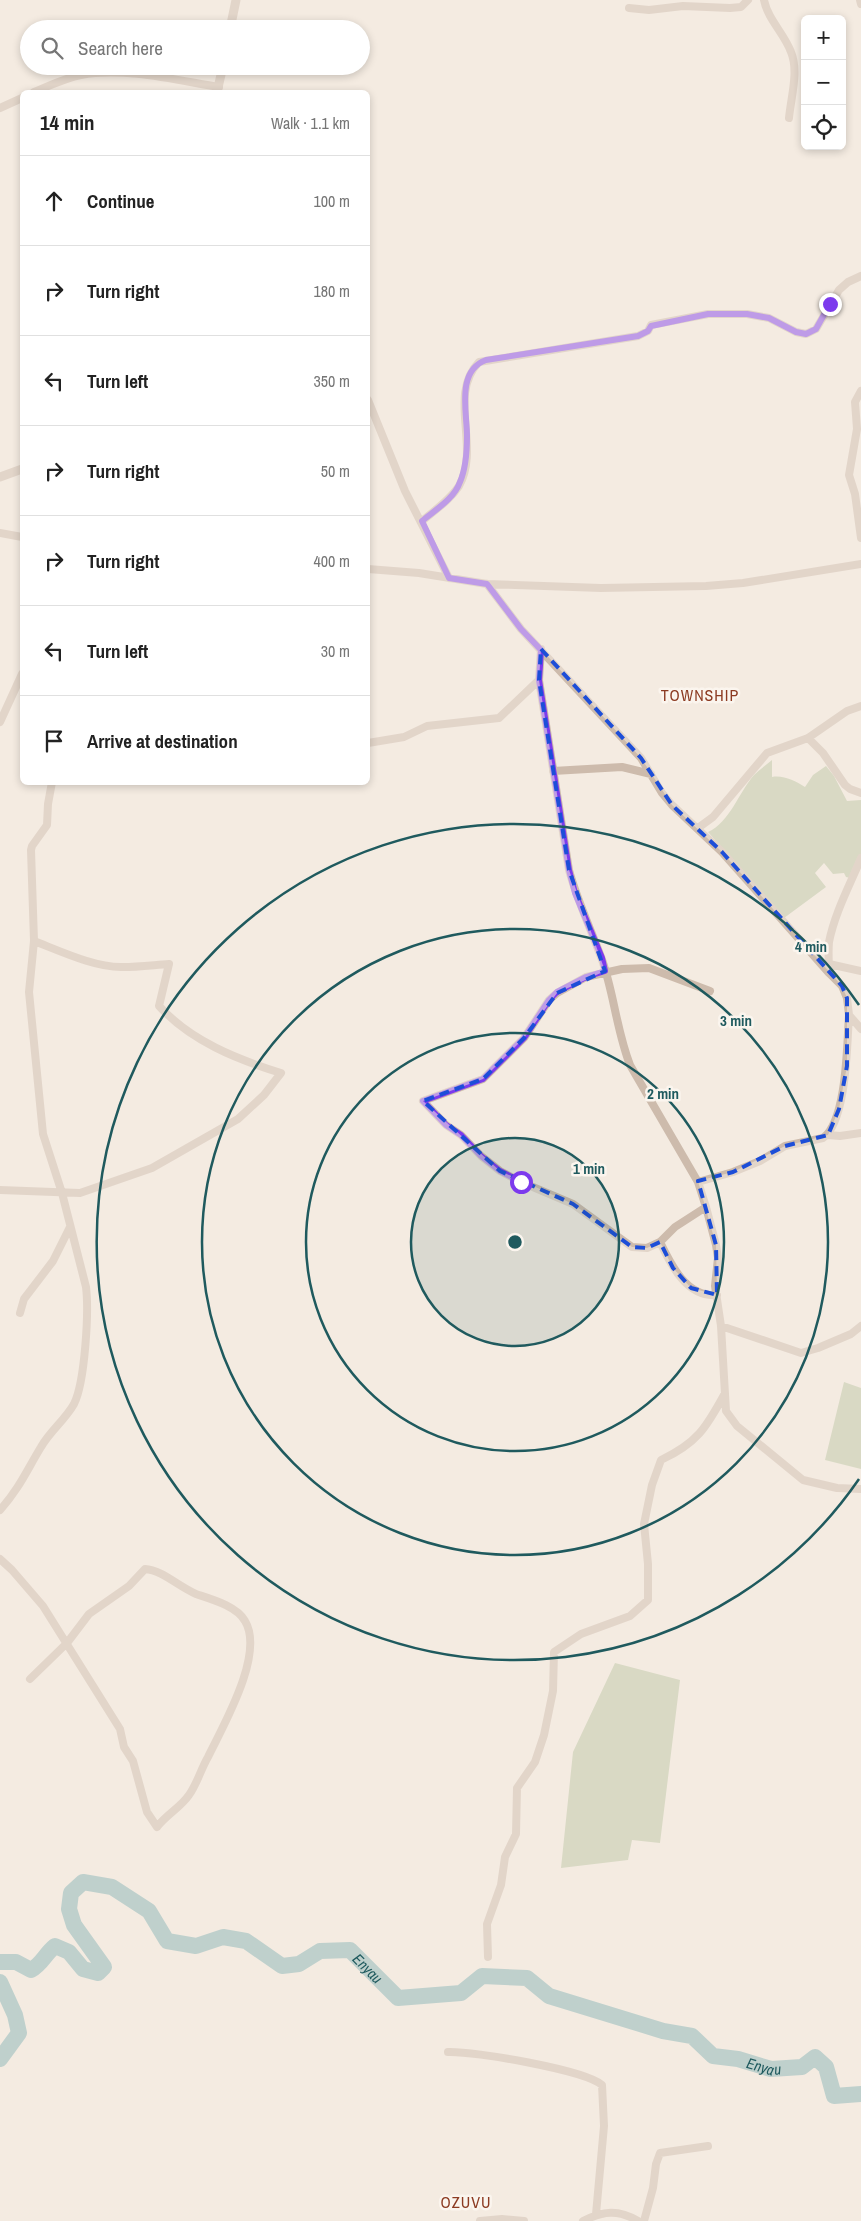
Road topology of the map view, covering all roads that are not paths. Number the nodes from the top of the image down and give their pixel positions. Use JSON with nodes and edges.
{"nodes":[{"id":1,"x":236,"y":0,"type":"edge"},
{"id":2,"x":748,"y":0,"type":"edge"},
{"id":3,"x":764,"y":0,"type":"edge"},
{"id":4,"x":860,"y":0,"type":"edge"},
{"id":5,"x":861,"y":4,"type":"edge"},
{"id":6,"x":629,"y":8,"type":"dead end"},
{"id":7,"x":232,"y":20,"type":"edge"},
{"id":8,"x":80,"y":75,"type":"edge"},
{"id":9,"x":136,"y":75,"type":"edge"},
{"id":10,"x":221,"y":75,"type":"edge"},
{"id":11,"x":39,"y":90,"type":"edge"},
{"id":12,"x":218,"y":90,"type":"edge"},
{"id":13,"x":20,"y":99,"type":"edge"},
{"id":14,"x":0,"y":108,"type":"edge"},
{"id":15,"x":789,"y":118,"type":"dead end"},
{"id":16,"x":860,"y":278,"type":"edge"},
{"id":17,"x":861,"y":391,"type":"edge"},
{"id":18,"x":370,"y":405,"type":"edge"},
{"id":19,"x":20,"y":470,"type":"edge"},
{"id":20,"x":0,"y":477,"type":"edge"},
{"id":21,"x":422,"y":521,"type":"junction"},
{"id":22,"x":0,"y":533,"type":"edge"},
{"id":23,"x":20,"y":537,"type":"edge"},
{"id":24,"x":861,"y":538,"type":"edge"},
{"id":25,"x":861,"y":564,"type":"edge"},
{"id":26,"x":370,"y":569,"type":"edge"},
{"id":27,"x":449,"y":578,"type":"junction"},
{"id":28,"x":487,"y":584,"type":"junction"},
{"id":29,"x":541,"y":650,"type":"junction"},
{"id":30,"x":20,"y":678,"type":"edge"},
{"id":31,"x":539,"y":680,"type":"junction"},
{"id":32,"x":861,"y":706,"type":"edge"},
{"id":33,"x":0,"y":722,"type":"edge"},
{"id":34,"x":808,"y":738,"type":"junction"},
{"id":35,"x":370,"y":743,"type":"edge"},
{"id":36,"x":553,"y":771,"type":"junction"},
{"id":37,"x":651,"y":774,"type":"junction"},
{"id":38,"x":51,"y":785,"type":"edge"},
{"id":39,"x":861,"y":792,"type":"edge"},
{"id":40,"x":698,"y":828,"type":"junction"},
{"id":41,"x":861,"y":858,"type":"edge"},
{"id":42,"x":34,"y":941,"type":"junction"},
{"id":43,"x":829,"y":964,"type":"junction"},
{"id":44,"x":605,"y":971,"type":"junction"},
{"id":45,"x":861,"y":971,"type":"edge"},
{"id":46,"x":829,"y":973,"type":"junction"},
{"id":47,"x":710,"y":991,"type":"dead end"},
{"id":48,"x":849,"y":1015,"type":"junction"},
{"id":49,"x":861,"y":1029,"type":"edge"},
{"id":50,"x":861,"y":1133,"type":"edge"},
{"id":51,"x":828,"y":1135,"type":"junction"},
{"id":52,"x":698,"y":1182,"type":"junction"},
{"id":53,"x":0,"y":1190,"type":"edge"},
{"id":54,"x":62,"y":1193,"type":"junction"},
{"id":55,"x":706,"y":1207,"type":"junction"},
{"id":56,"x":70,"y":1227,"type":"junction"},
{"id":57,"x":660,"y":1242,"type":"junction"},
{"id":58,"x":717,"y":1295,"type":"junction"},
{"id":59,"x":20,"y":1313,"type":"dead end"},
{"id":60,"x":721,"y":1326,"type":"junction"},
{"id":61,"x":861,"y":1326,"type":"edge"},
{"id":62,"x":724,"y":1395,"type":"junction"},
{"id":63,"x":861,"y":1489,"type":"edge"},
{"id":64,"x":0,"y":1510,"type":"edge"},
{"id":65,"x":0,"y":1559,"type":"edge"},
{"id":66,"x":67,"y":1643,"type":"junction"},
{"id":67,"x":30,"y":1679,"type":"dead end"},
{"id":68,"x":488,"y":1957,"type":"dead end"},
{"id":69,"x":448,"y":2052,"type":"dead end"},
{"id":70,"x":708,"y":2146,"type":"dead end"},
{"id":71,"x":596,"y":2214,"type":"junction"},
{"id":72,"x":480,"y":2221,"type":"edge"},
{"id":73,"x":524,"y":2221,"type":"edge"},
{"id":74,"x":583,"y":2221,"type":"edge"},
{"id":75,"x":638,"y":2221,"type":"edge"},
{"id":76,"x":644,"y":2221,"type":"edge"}],
"edges":[{"from":1,"to":7,"type":"street"},
{"from":2,"to":6,"type":"street"},
{"from":3,"to":15,"type":"street"},
{"from":4,"to":5,"type":"street"},
{"from":8,"to":11,"type":"street"},
{"from":9,"to":12,"type":"street"},
{"from":10,"to":12,"type":"street"},
{"from":13,"to":14,"type":"street"},
{"from":16,"to":21,"type":"street"},
{"from":17,"to":24,"type":"street"},
{"from":18,"to":21,"type":"street"},
{"from":19,"to":20,"type":"street"},
{"from":21,"to":27,"type":"street"},
{"from":22,"to":23,"type":"street"},
{"from":25,"to":28,"type":"street"},
{"from":26,"to":27,"type":"street"},
{"from":27,"to":28,"type":"street"},
{"from":28,"to":29,"type":"street"},
{"from":29,"to":31,"type":"street"},
{"from":29,"to":37,"type":"street"},
{"from":30,"to":33,"type":"street"},
{"from":31,"to":35,"type":"street"},
{"from":31,"to":36,"type":"street"},
{"from":32,"to":34,"type":"street"},
{"from":34,"to":39,"type":"street"},
{"from":34,"to":40,"type":"street"},
{"from":36,"to":37,"type":"street"},
{"from":36,"to":44,"type":"street"},
{"from":37,"to":40,"type":"street"},
{"from":38,"to":42,"type":"street"},
{"from":40,"to":46,"type":"street"},
{"from":41,"to":43,"type":"street"},
{"from":42,"to":54,"type":"street"},
{"from":42,"to":54,"type":"street"},
{"from":43,"to":45,"type":"street"},
{"from":43,"to":46,"type":"street"},
{"from":44,"to":47,"type":"street"},
{"from":44,"to":52,"type":"street"},
{"from":44,"to":57,"type":"street"},
{"from":46,"to":48,"type":"street"},
{"from":48,"to":49,"type":"street"},
{"from":48,"to":51,"type":"street"},
{"from":50,"to":51,"type":"street"},
{"from":51,"to":52,"type":"street"},
{"from":52,"to":55,"type":"street"},
{"from":53,"to":54,"type":"street"},
{"from":54,"to":56,"type":"street"},
{"from":55,"to":57,"type":"street"},
{"from":55,"to":58,"type":"street"},
{"from":56,"to":59,"type":"street"},
{"from":56,"to":64,"type":"street"},
{"from":57,"to":58,"type":"street"},
{"from":58,"to":60,"type":"street"},
{"from":60,"to":61,"type":"street"},
{"from":60,"to":62,"type":"street"},
{"from":62,"to":63,"type":"street"},
{"from":62,"to":68,"type":"street"},
{"from":65,"to":66,"type":"street"},
{"from":66,"to":66,"type":"street"},
{"from":66,"to":67,"type":"street"},
{"from":69,"to":71,"type":"street"},
{"from":70,"to":76,"type":"street"},
{"from":71,"to":74,"type":"street"},
{"from":71,"to":75,"type":"street"},
{"from":72,"to":73,"type":"street"}]}
